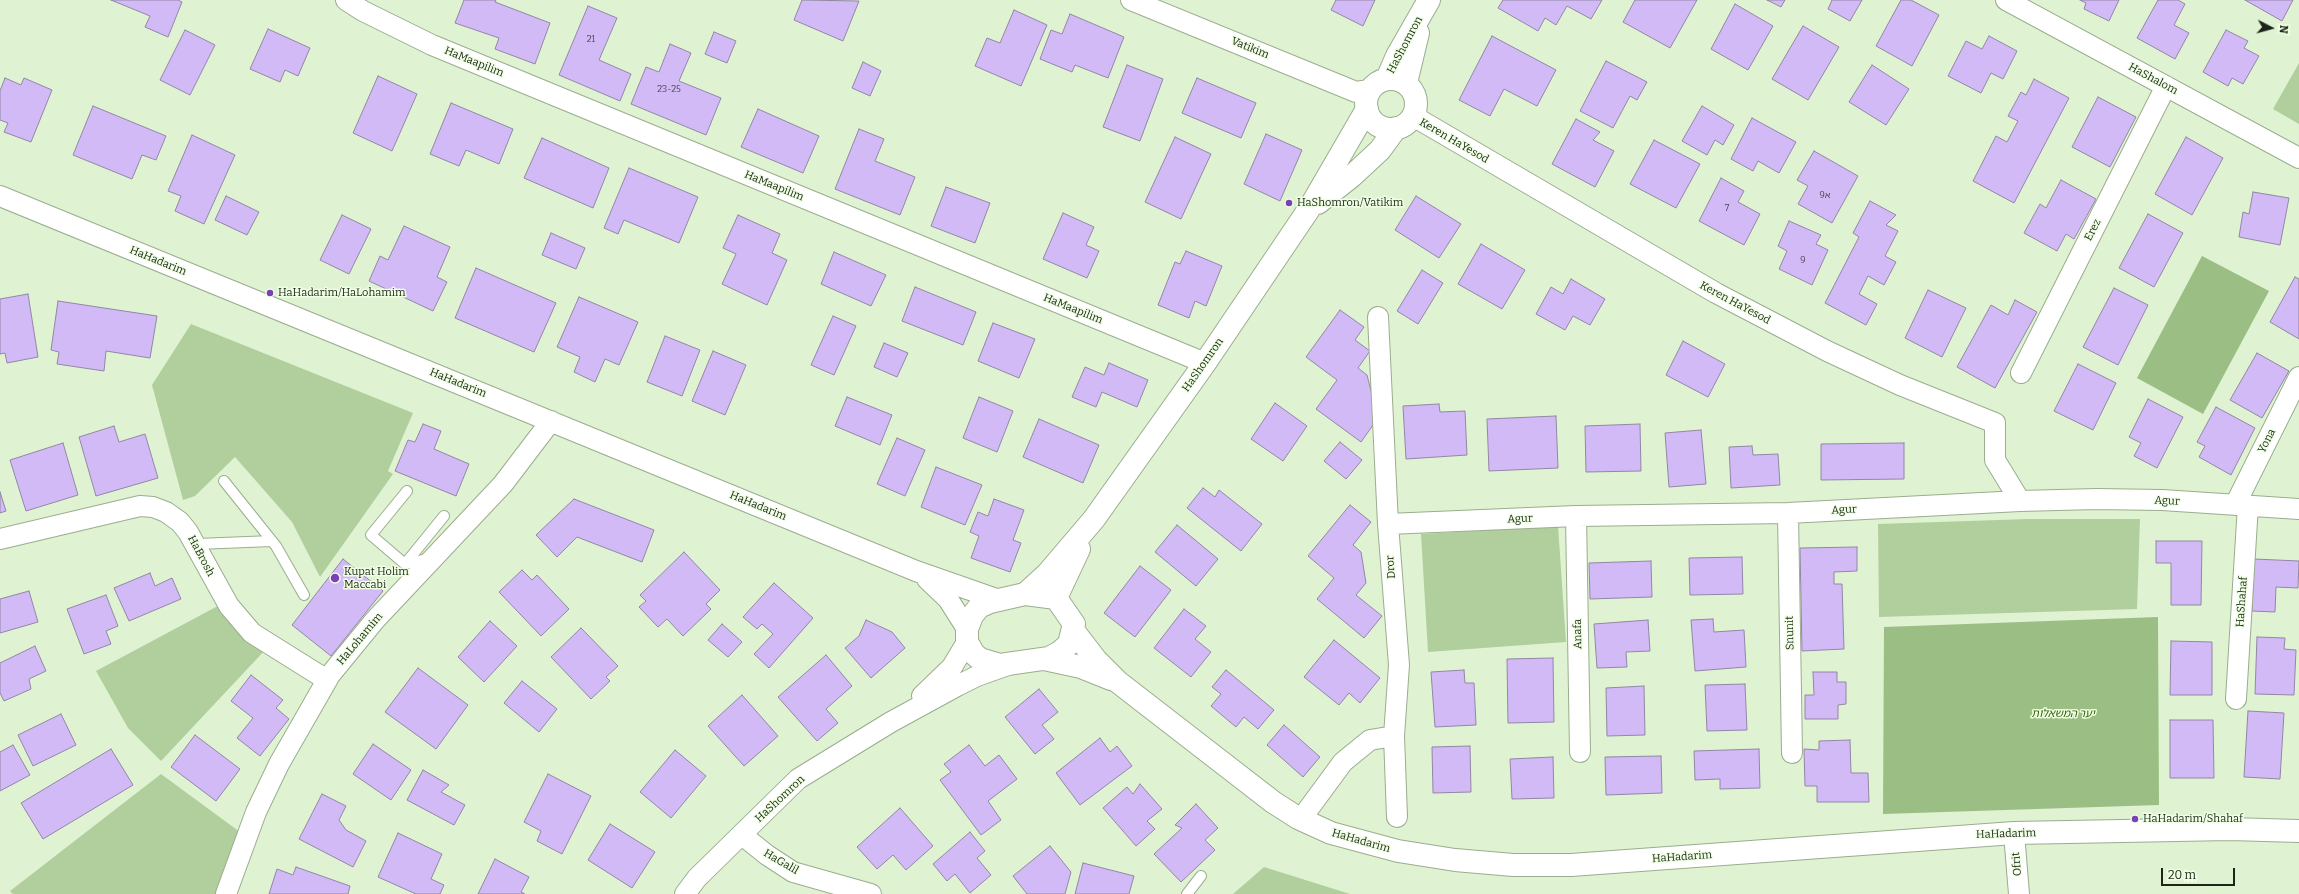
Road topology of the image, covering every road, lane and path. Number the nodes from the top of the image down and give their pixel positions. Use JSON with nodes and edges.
{"nodes":[{"id":1,"x":346,"y":0,"type":"edge"},
{"id":2,"x":1131,"y":0,"type":"edge"},
{"id":3,"x":2006,"y":0,"type":"edge"},
{"id":4,"x":1426,"y":5,"type":"edge"},
{"id":5,"x":2166,"y":86,"type":"junction"},
{"id":6,"x":1382,"y":90,"type":"junction"},
{"id":7,"x":1404,"y":122,"type":"junction"},
{"id":8,"x":2299,"y":158,"type":"edge"},
{"id":9,"x":0,"y":196,"type":"edge"},
{"id":10,"x":1309,"y":209,"type":"junction"},
{"id":11,"x":1378,"y":317,"type":"dead end"},
{"id":12,"x":1205,"y":363,"type":"junction"},
{"id":13,"x":2021,"y":373,"type":"dead end"},
{"id":14,"x":2299,"y":377,"type":"edge"},
{"id":15,"x":551,"y":421,"type":"junction"},
{"id":16,"x":224,"y":481,"type":"dead end"},
{"id":17,"x":407,"y":491,"type":"dead end"},
{"id":18,"x":2020,"y":501,"type":"junction"},
{"id":19,"x":2241,"y":505,"type":"junction"},
{"id":20,"x":2299,"y":509,"type":"edge"},
{"id":21,"x":1788,"y":514,"type":"junction"},
{"id":22,"x":444,"y":516,"type":"dead end"},
{"id":23,"x":1576,"y":516,"type":"junction"},
{"id":24,"x":1094,"y":519,"type":"junction"},
{"id":25,"x":1388,"y":524,"type":"junction"},
{"id":26,"x":0,"y":539,"type":"edge"},
{"id":27,"x":272,"y":541,"type":"junction"},
{"id":28,"x":197,"y":544,"type":"junction"},
{"id":29,"x":434,"y":558,"type":"junction"},
{"id":30,"x":405,"y":564,"type":"junction"},
{"id":31,"x":916,"y":571,"type":"junction"},
{"id":32,"x":1025,"y":594,"type":"junction"},
{"id":33,"x":304,"y":595,"type":"dead end"},
{"id":34,"x":1056,"y":598,"type":"junction"},
{"id":35,"x":999,"y":600,"type":"junction"},
{"id":36,"x":1073,"y":630,"type":"junction"},
{"id":37,"x":967,"y":636,"type":"junction"},
{"id":38,"x":1044,"y":659,"type":"junction"},
{"id":39,"x":1011,"y":664,"type":"junction"},
{"id":40,"x":327,"y":680,"type":"junction"},
{"id":41,"x":1118,"y":682,"type":"junction"},
{"id":42,"x":2236,"y":699,"type":"dead end"},
{"id":43,"x":891,"y":722,"type":"junction"},
{"id":44,"x":1394,"y":736,"type":"junction"},
{"id":45,"x":1580,"y":752,"type":"dead end"},
{"id":46,"x":1792,"y":753,"type":"dead end"},
{"id":47,"x":1397,"y":817,"type":"dead end"},
{"id":48,"x":1301,"y":819,"type":"junction"},
{"id":49,"x":2299,"y":831,"type":"edge"},
{"id":50,"x":2014,"y":833,"type":"junction"},
{"id":51,"x":742,"y":835,"type":"junction"},
{"id":52,"x":1201,"y":876,"type":"dead end"},
{"id":53,"x":226,"y":894,"type":"edge"},
{"id":54,"x":684,"y":894,"type":"edge"},
{"id":55,"x":871,"y":894,"type":"edge"},
{"id":56,"x":1186,"y":894,"type":"edge"},
{"id":57,"x":2019,"y":894,"type":"edge"}],
"edges":[{"from":1,"to":12,"type":"street","name":"HaMaapilim"},
{"from":2,"to":6,"type":"street","name":"Vatikim"},
{"from":3,"to":5,"type":"street","name":"HaShalom"},
{"from":4,"to":6,"type":"street","name":"HaShomron"},
{"from":5,"to":8,"type":"street","name":"HaShalom"},
{"from":5,"to":13,"type":"street","name":"Erez"},
{"from":6,"to":7,"type":"street"},
{"from":6,"to":7,"type":"street","name":"HaShomron"},
{"from":6,"to":10,"type":"street","name":"HaShomron"},
{"from":7,"to":10,"type":"street","name":"HaShomron"},
{"from":7,"to":18,"type":"street","name":"Keren HaYesod"},
{"from":9,"to":15,"type":"street","name":"HaHadarim"},
{"from":10,"to":12,"type":"street","name":"HaShomron"},
{"from":11,"to":25,"type":"street","name":"Dror"},
{"from":12,"to":24,"type":"street","name":"HaShomron"},
{"from":14,"to":19,"type":"street","name":"Yona"},
{"from":15,"to":29,"type":"street","name":"HaLohamim"},
{"from":15,"to":31,"type":"street","name":"HaHadarim"},
{"from":16,"to":27,"type":"lane"},
{"from":17,"to":30,"type":"lane"},
{"from":18,"to":19,"type":"street","name":"Agur"},
{"from":18,"to":21,"type":"street","name":"Agur"},
{"from":19,"to":20,"type":"street","name":"Agur"},
{"from":19,"to":42,"type":"street","name":"HaShahaf"},
{"from":21,"to":23,"type":"street","name":"Agur"},
{"from":21,"to":46,"type":"street","name":"Snunit"},
{"from":22,"to":30,"type":"lane"},
{"from":23,"to":25,"type":"street","name":"Agur"},
{"from":23,"to":45,"type":"street","name":"Anafa"},
{"from":24,"to":32,"type":"street","name":"HaShomron"},
{"from":24,"to":34,"type":"street","name":"HaShomron"},
{"from":25,"to":44,"type":"street","name":"Dror"},
{"from":26,"to":28,"type":"street","name":"HaBrosh"},
{"from":27,"to":28,"type":"lane"},
{"from":27,"to":33,"type":"lane"},
{"from":28,"to":40,"type":"street","name":"HaBrosh"},
{"from":29,"to":30,"type":"lane"},
{"from":29,"to":40,"type":"street","name":"HaLohamim"},
{"from":31,"to":35,"type":"street","name":"HaHadarim"},
{"from":31,"to":37,"type":"street","name":"HaHadarim"},
{"from":32,"to":34,"type":"street"},
{"from":32,"to":35,"type":"street"},
{"from":34,"to":36,"type":"street"},
{"from":35,"to":37,"type":"street"},
{"from":36,"to":38,"type":"street"},
{"from":36,"to":41,"type":"street","name":"HaHadarim"},
{"from":37,"to":39,"type":"street"},
{"from":37,"to":43,"type":"street","name":"HaShomron"},
{"from":38,"to":39,"type":"street"},
{"from":38,"to":41,"type":"street","name":"HaHadarim"},
{"from":39,"to":43,"type":"street","name":"HaShomron"},
{"from":40,"to":53,"type":"street","name":"HaLohamim"},
{"from":41,"to":48,"type":"street","name":"HaHadarim"},
{"from":43,"to":51,"type":"street","name":"HaShomron"},
{"from":44,"to":47,"type":"street","name":"Dror"},
{"from":44,"to":48,"type":"street"},
{"from":48,"to":50,"type":"street","name":"HaHadarim"},
{"from":49,"to":50,"type":"street","name":"HaHadarim"},
{"from":50,"to":57,"type":"street","name":"Ofrit"},
{"from":51,"to":54,"type":"street","name":"HaShomron"},
{"from":51,"to":55,"type":"street","name":"HaGalil"},
{"from":52,"to":56,"type":"lane"}]}
